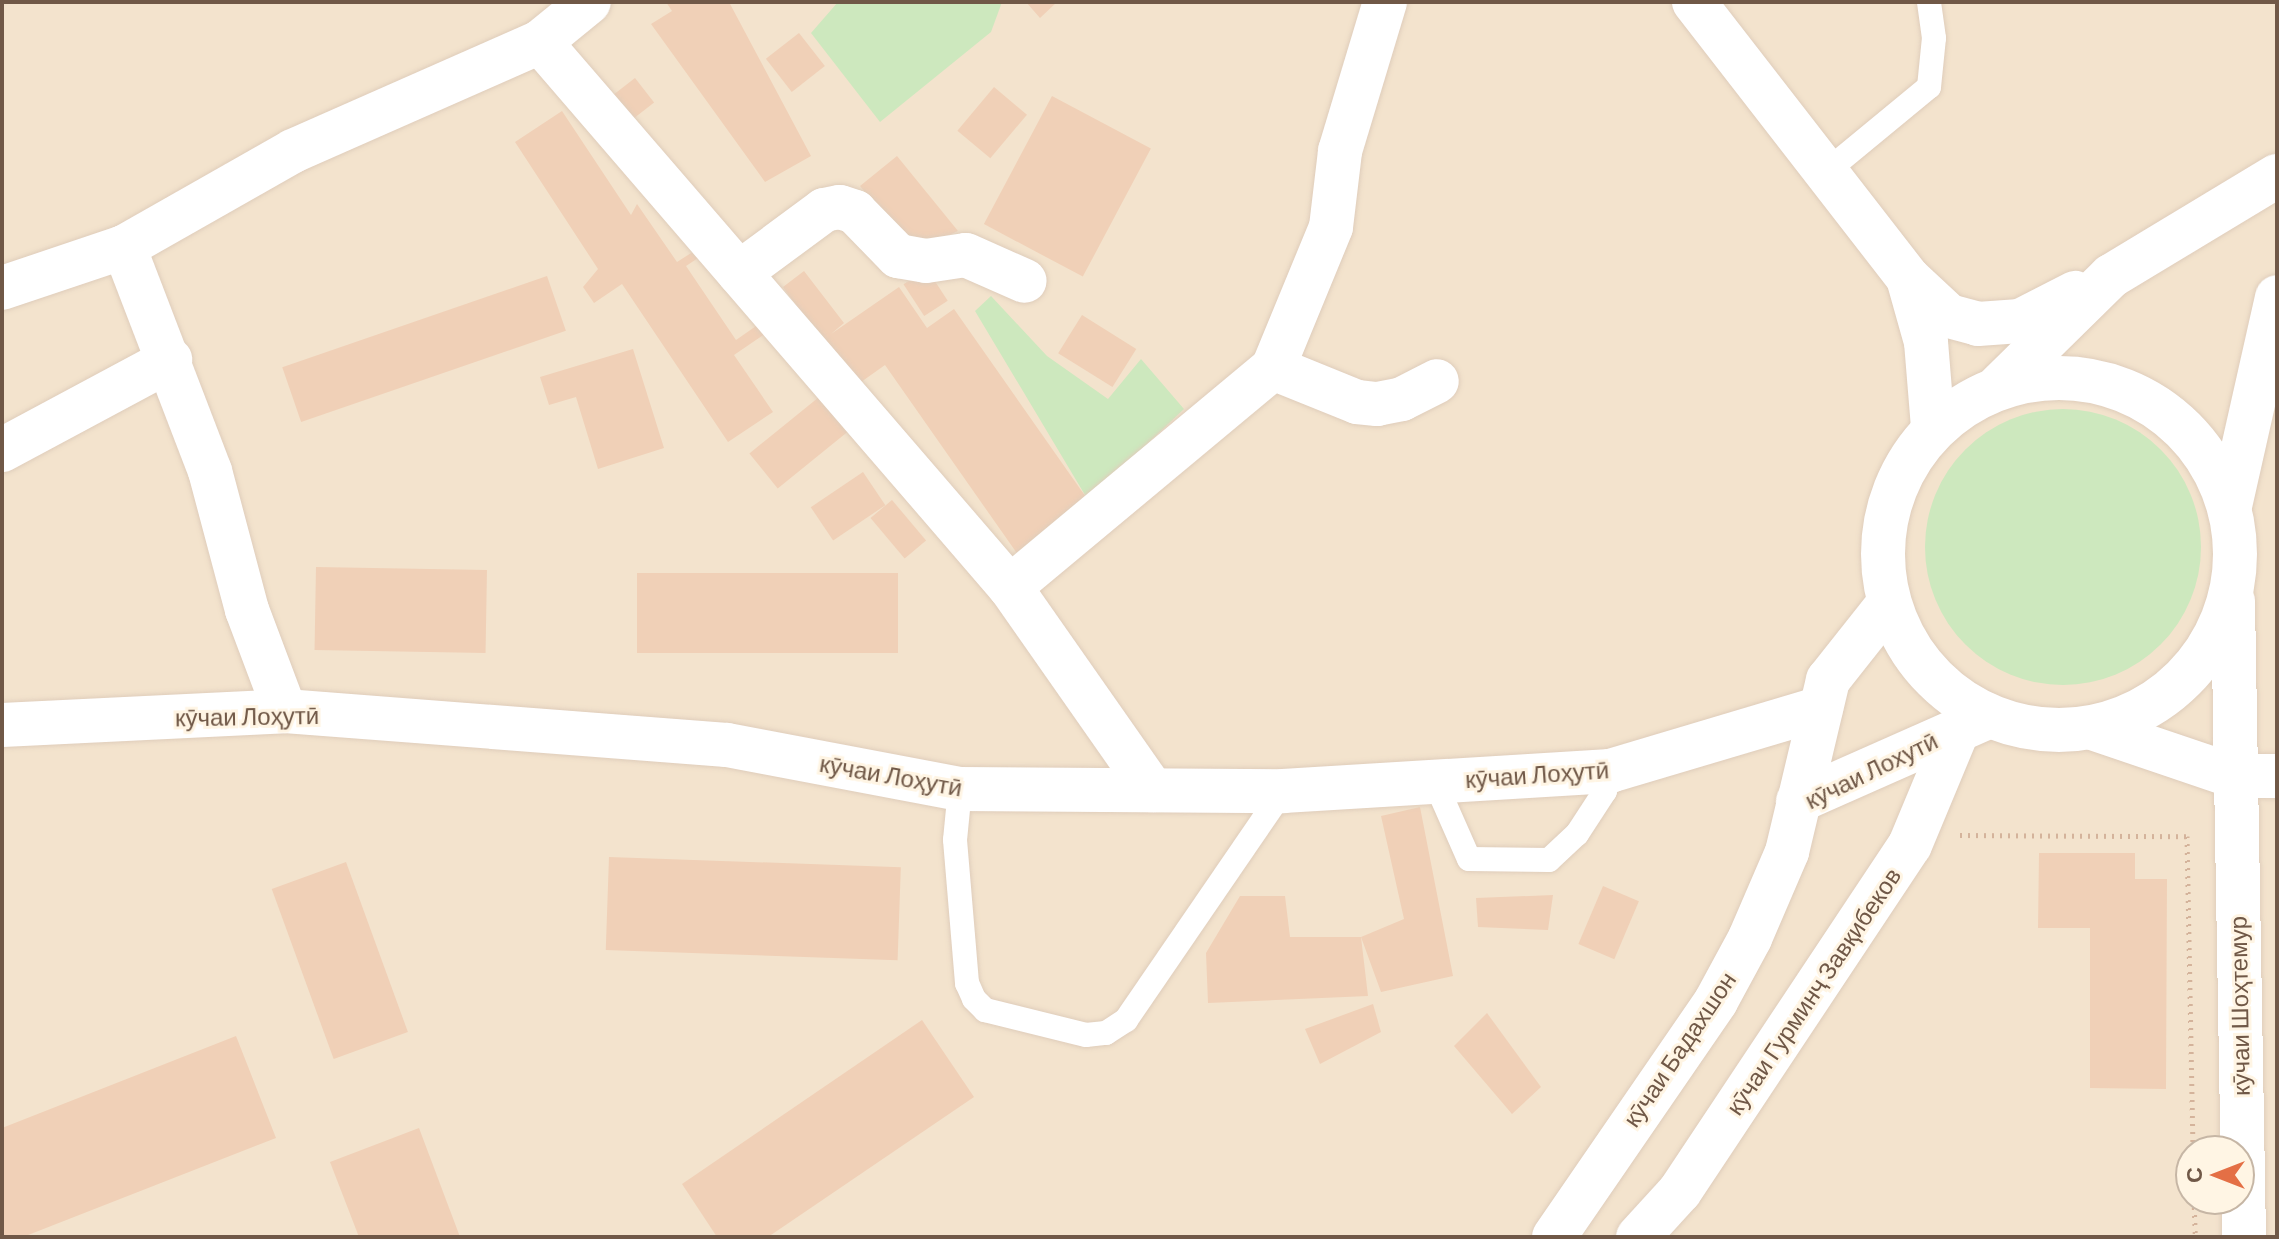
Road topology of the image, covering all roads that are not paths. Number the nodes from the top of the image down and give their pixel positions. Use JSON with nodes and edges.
{"nodes":[{"id":1,"x":589,"y":2,"type":"edge"},
{"id":2,"x":1385,"y":2,"type":"edge"},
{"id":3,"x":1694,"y":2,"type":"edge"},
{"id":4,"x":1929,"y":2,"type":"edge"},
{"id":5,"x":540,"y":42,"type":"junction"},
{"id":6,"x":1827,"y":171,"type":"junction"},
{"id":7,"x":2277,"y":176,"type":"edge"},
{"id":8,"x":124,"y":247,"type":"junction"},
{"id":9,"x":739,"y":273,"type":"junction"},
{"id":10,"x":2111,"y":276,"type":"junction"},
{"id":11,"x":1908,"y":278,"type":"junction"},
{"id":12,"x":1025,"y":281,"type":"dead end"},
{"id":13,"x":2,"y":288,"type":"edge"},
{"id":14,"x":2277,"y":297,"type":"edge"},
{"id":15,"x":170,"y":360,"type":"junction"},
{"id":16,"x":1273,"y":368,"type":"junction"},
{"id":17,"x":1437,"y":381,"type":"dead end"},
{"id":18,"x":1999,"y":386,"type":"junction"},
{"id":19,"x":1933,"y":427,"type":"junction"},
{"id":20,"x":2,"y":450,"type":"edge"},
{"id":21,"x":2230,"y":506,"type":"junction"},
{"id":22,"x":1010,"y":587,"type":"junction"},
{"id":23,"x":2232,"y":591,"type":"junction"},
{"id":24,"x":1889,"y":603,"type":"junction"},
{"id":25,"x":1821,"y":708,"type":"junction"},
{"id":26,"x":285,"y":711,"type":"junction"},
{"id":27,"x":1973,"y":722,"type":"junction"},
{"id":28,"x":2,"y":725,"type":"edge"},
{"id":29,"x":2092,"y":728,"type":"junction"},
{"id":30,"x":1610,"y":771,"type":"junction"},
{"id":31,"x":2234,"y":776,"type":"junction"},
{"id":32,"x":2277,"y":776,"type":"edge"},
{"id":33,"x":1435,"y":782,"type":"junction"},
{"id":34,"x":960,"y":789,"type":"junction"},
{"id":35,"x":1152,"y":790,"type":"junction"},
{"id":36,"x":1283,"y":791,"type":"junction"},
{"id":37,"x":1798,"y":801,"type":"junction"},
{"id":38,"x":1787,"y":852,"type":"joint"},
{"id":39,"x":1554,"y":1237,"type":"edge"},
{"id":40,"x":1638,"y":1237,"type":"edge"},
{"id":41,"x":2244,"y":1237,"type":"edge"}],
"edges":[{"from":1,"to":5,"type":"street"},
{"from":2,"to":16,"type":"street"},
{"from":3,"to":6,"type":"street"},
{"from":4,"to":6,"type":"lane"},
{"from":5,"to":8,"type":"street"},
{"from":5,"to":9,"type":"street"},
{"from":6,"to":11,"type":"street"},
{"from":7,"to":10,"type":"street"},
{"from":8,"to":13,"type":"street"},
{"from":8,"to":15,"type":"street"},
{"from":9,"to":12,"type":"street"},
{"from":9,"to":22,"type":"street"},
{"from":10,"to":11,"type":"street"},
{"from":10,"to":18,"type":"street"},
{"from":11,"to":19,"type":"street"},
{"from":14,"to":21,"type":"street"},
{"from":15,"to":20,"type":"street"},
{"from":15,"to":26,"type":"street"},
{"from":16,"to":17,"type":"street"},
{"from":16,"to":22,"type":"street"},
{"from":18,"to":19,"type":"street"},
{"from":18,"to":21,"type":"street"},
{"from":19,"to":24,"type":"street"},
{"from":21,"to":23,"type":"street","name":"кӯчаи Шоҳтемур"},
{"from":22,"to":35,"type":"street"},
{"from":23,"to":29,"type":"street"},
{"from":23,"to":31,"type":"street","name":"кӯчаи Шоҳтемур"},
{"from":24,"to":25,"type":"street"},
{"from":24,"to":27,"type":"street"},
{"from":25,"to":30,"type":"street","name":"кӯчаи Лоҳутӣ"},
{"from":25,"to":37,"type":"street"},
{"from":26,"to":28,"type":"street","name":"кӯчаи Лоҳутӣ"},
{"from":26,"to":34,"type":"street","name":"кӯчаи Лоҳутӣ"},
{"from":27,"to":29,"type":"street"},
{"from":27,"to":37,"type":"street","name":"кӯчаи Лохутӣ"},
{"from":27,"to":40,"type":"street","name":"кӯчаи Гурминҷ Завқибеков"},
{"from":29,"to":31,"type":"street"},
{"from":30,"to":33,"type":"street","name":"кӯчаи Лоҳутӣ"},
{"from":30,"to":33,"type":"lane"},
{"from":31,"to":32,"type":"street"},
{"from":31,"to":41,"type":"street","name":"кӯчаи Шоҳтемур"},
{"from":33,"to":36,"type":"street","name":"кӯчаи Лоҳутӣ"},
{"from":34,"to":35,"type":"street","name":"кӯчаи Лоҳутӣ"},
{"from":34,"to":36,"type":"lane"},
{"from":35,"to":36,"type":"street","name":"кӯчаи Лоҳутӣ"},
{"from":37,"to":38,"type":"street","name":"кӯчаи Лохутӣ"},
{"from":38,"to":39,"type":"street","name":"кӯчаи Бадахшон"}]}
